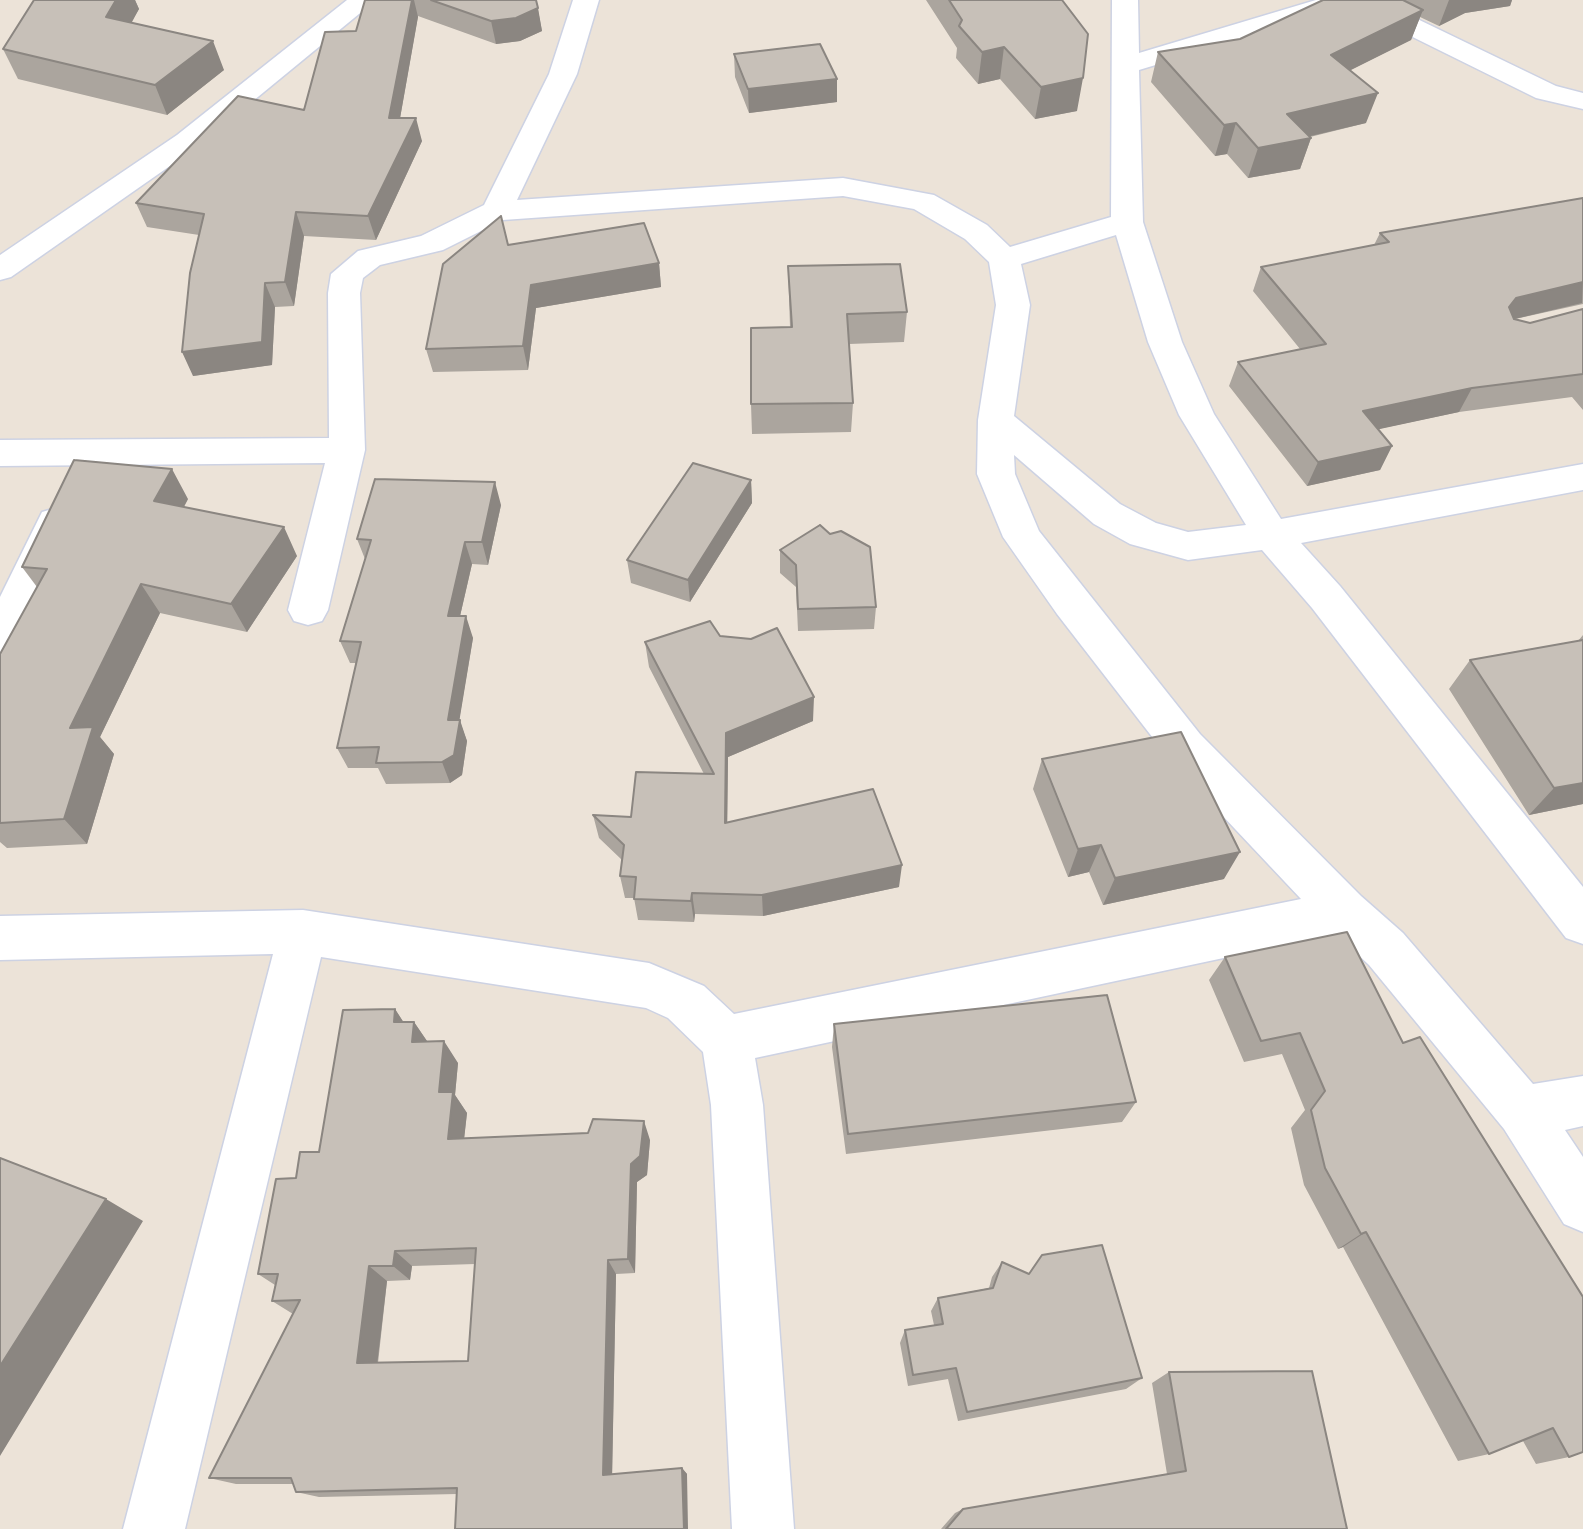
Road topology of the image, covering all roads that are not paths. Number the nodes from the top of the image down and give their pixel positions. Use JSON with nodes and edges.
{"nodes":[{"id":1,"x":363,"y":0,"type":"edge"},
{"id":2,"x":586,"y":0,"type":"edge"},
{"id":3,"x":1125,"y":0,"type":"edge"},
{"id":4,"x":1343,"y":0,"type":"edge"},
{"id":5,"x":1358,"y":0,"type":"edge"},
{"id":6,"x":1127,"y":65,"type":"junction"},
{"id":7,"x":1583,"y":101,"type":"edge"},
{"id":8,"x":497,"y":211,"type":"junction"},
{"id":9,"x":1127,"y":222,"type":"junction"},
{"id":10,"x":1004,"y":259,"type":"junction"},
{"id":11,"x":0,"y":270,"type":"edge"},
{"id":12,"x":996,"y":420,"type":"junction"},
{"id":13,"x":347,"y":450,"type":"junction"},
{"id":14,"x":0,"y":453,"type":"edge"},
{"id":15,"x":1583,"y":477,"type":"edge"},
{"id":16,"x":68,"y":496,"type":"edge"},
{"id":17,"x":1270,"y":533,"type":"junction"},
{"id":18,"x":308,"y":610,"type":"dead end"},
{"id":19,"x":0,"y":639,"type":"edge"},
{"id":20,"x":1344,"y":911,"type":"junction"},
{"id":21,"x":1583,"y":923,"type":"edge"},
{"id":22,"x":303,"y":932,"type":"junction"},
{"id":23,"x":0,"y":938,"type":"edge"},
{"id":24,"x":726,"y":1040,"type":"junction"},
{"id":25,"x":1583,"y":1101,"type":"edge"},
{"id":26,"x":1522,"y":1111,"type":"junction"},
{"id":27,"x":1583,"y":1205,"type":"edge"},
{"id":28,"x":154,"y":1529,"type":"edge"},
{"id":29,"x":763,"y":1529,"type":"edge"}],
"edges":[{"from":1,"to":11,"type":"street"},
{"from":2,"to":8,"type":"street"},
{"from":3,"to":6,"type":"street"},
{"from":4,"to":6,"type":"street"},
{"from":5,"to":7,"type":"street"},
{"from":6,"to":9,"type":"street"},
{"from":8,"to":10,"type":"street"},
{"from":8,"to":13,"type":"street"},
{"from":9,"to":10,"type":"street"},
{"from":9,"to":17,"type":"street"},
{"from":10,"to":12,"type":"street"},
{"from":12,"to":17,"type":"street"},
{"from":12,"to":20,"type":"street"},
{"from":13,"to":14,"type":"street"},
{"from":13,"to":18,"type":"street"},
{"from":15,"to":17,"type":"street"},
{"from":16,"to":19,"type":"street"},
{"from":17,"to":21,"type":"street"},
{"from":20,"to":24,"type":"street"},
{"from":20,"to":26,"type":"street"},
{"from":22,"to":23,"type":"street"},
{"from":22,"to":24,"type":"street"},
{"from":22,"to":28,"type":"street"},
{"from":24,"to":29,"type":"street"},
{"from":25,"to":26,"type":"street"},
{"from":26,"to":27,"type":"street"}]}
